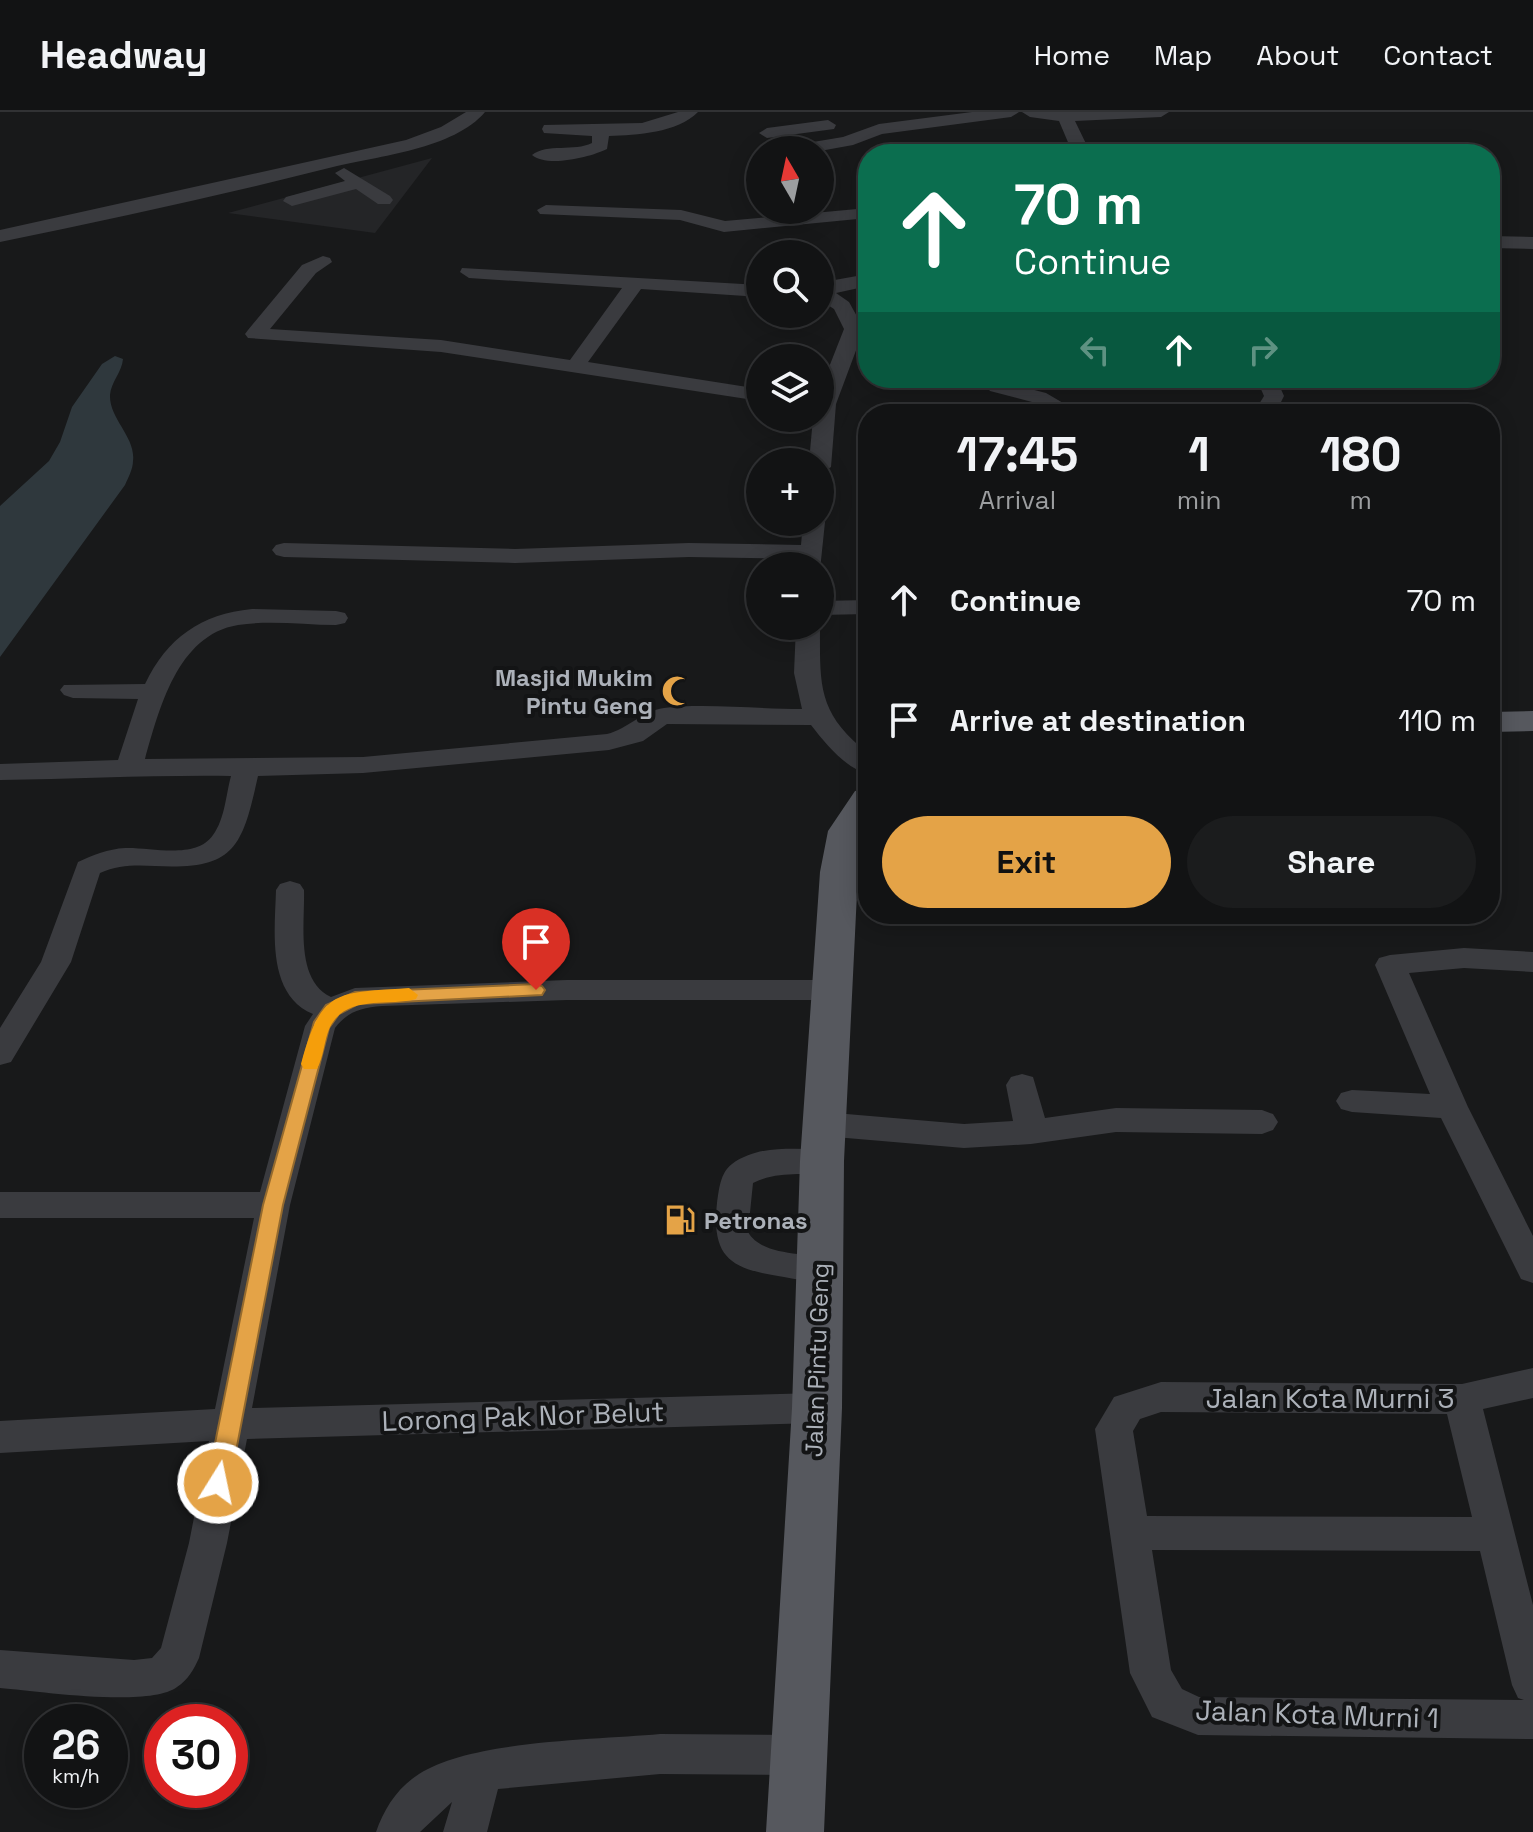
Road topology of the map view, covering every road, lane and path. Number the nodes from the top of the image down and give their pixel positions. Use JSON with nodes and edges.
{"nodes":[{"id":1,"x":477,"y":112,"type":"edge"},
{"id":2,"x":690,"y":112,"type":"edge"},
{"id":3,"x":1011,"y":112,"type":"edge"},
{"id":4,"x":1030,"y":112,"type":"edge"},
{"id":5,"x":1161,"y":112,"type":"edge"},
{"id":6,"x":1065,"y":117,"type":"junction"},
{"id":7,"x":550,"y":129,"type":"dead end"},
{"id":8,"x":600,"y":131,"type":"junction"},
{"id":9,"x":767,"y":133,"type":"dead end"},
{"id":10,"x":862,"y":135,"type":"junction"},
{"id":11,"x":834,"y":143,"type":"edge"},
{"id":12,"x":1077,"y":144,"type":"edge"},
{"id":13,"x":541,"y":155,"type":"dead end"},
{"id":14,"x":328,"y":163,"type":"junction"},
{"id":15,"x":359,"y":183,"type":"junction"},
{"id":16,"x":384,"y":200,"type":"dead end"},
{"id":17,"x":292,"y":201,"type":"dead end"},
{"id":18,"x":546,"y":210,"type":"dead end"},
{"id":19,"x":858,"y":213,"type":"edge"},
{"id":20,"x":834,"y":214,"type":"edge"},
{"id":21,"x":747,"y":224,"type":"edge"},
{"id":22,"x":0,"y":236,"type":"edge"},
{"id":23,"x":1500,"y":242,"type":"edge"},
{"id":24,"x":1533,"y":243,"type":"edge"},
{"id":25,"x":323,"y":262,"type":"dead end"},
{"id":26,"x":469,"y":272,"type":"dead end"},
{"id":27,"x":858,"y":282,"type":"edge"},
{"id":28,"x":635,"y":284,"type":"junction"},
{"id":29,"x":834,"y":286,"type":"edge"},
{"id":30,"x":746,"y":290,"type":"edge"},
{"id":31,"x":834,"y":301,"type":"edge"},
{"id":32,"x":842,"y":362,"type":"junction"},
{"id":33,"x":858,"y":363,"type":"edge"},
{"id":34,"x":574,"y":368,"type":"junction"},
{"id":35,"x":834,"y":380,"type":"edge"},
{"id":36,"x":1001,"y":388,"type":"edge"},
{"id":37,"x":746,"y":393,"type":"edge"},
{"id":38,"x":1052,"y":404,"type":"edge"},
{"id":39,"x":284,"y":550,"type":"dead end"},
{"id":40,"x":746,"y":554,"type":"edge"},
{"id":41,"x":858,"y":607,"type":"edge"},
{"id":42,"x":834,"y":608,"type":"edge"},
{"id":43,"x":336,"y":618,"type":"dead end"},
{"id":44,"x":808,"y":640,"type":"edge"},
{"id":45,"x":73,"y":690,"type":"dead end"},
{"id":46,"x":152,"y":692,"type":"junction"},
{"id":47,"x":815,"y":717,"type":"junction"},
{"id":48,"x":1533,"y":721,"type":"edge"},
{"id":49,"x":1500,"y":722,"type":"edge"},
{"id":50,"x":858,"y":758,"type":"edge"},
{"id":51,"x":129,"y":767,"type":"junction"},
{"id":52,"x":246,"y":768,"type":"junction"},
{"id":53,"x":0,"y":772,"type":"edge"},
{"id":54,"x":858,"y":814,"type":"edge"},
{"id":55,"x":290,"y":890,"type":"dead end"},
{"id":56,"x":1533,"y":962,"type":"edge"},
{"id":57,"x":834,"y":990,"type":"junction"},
{"id":58,"x":333,"y":1009,"type":"junction"},
{"id":59,"x":0,"y":1054,"type":"edge"},
{"id":60,"x":1022,"y":1085,"type":"dead end"},
{"id":61,"x":1352,"y":1101,"type":"dead end"},
{"id":62,"x":1452,"y":1107,"type":"junction"},
{"id":63,"x":1262,"y":1122,"type":"dead end"},
{"id":64,"x":1031,"y":1132,"type":"junction"},
{"id":65,"x":822,"y":1142,"type":"junction"},
{"id":66,"x":0,"y":1205,"type":"edge"},
{"id":67,"x":273,"y":1205,"type":"junction"},
{"id":68,"x":820,"y":1269,"type":"junction"},
{"id":69,"x":1533,"y":1270,"type":"edge"},
{"id":70,"x":1533,"y":1383,"type":"edge"},
{"id":71,"x":1462,"y":1399,"type":"junction"},
{"id":72,"x":817,"y":1408,"type":"junction"},
{"id":73,"x":1127,"y":1408,"type":"joint"},
{"id":74,"x":229,"y":1424,"type":"junction"},
{"id":75,"x":0,"y":1437,"type":"edge"},
{"id":76,"x":1130,"y":1533,"type":"junction"},
{"id":77,"x":1495,"y":1534,"type":"junction"},
{"id":78,"x":0,"y":1669,"type":"edge"},
{"id":79,"x":1533,"y":1685,"type":"edge"},
{"id":80,"x":1533,"y":1720,"type":"edge"},
{"id":81,"x":799,"y":1755,"type":"junction"},
{"id":82,"x":482,"y":1770,"type":"junction"},
{"id":83,"x":398,"y":1832,"type":"edge"},
{"id":84,"x":465,"y":1832,"type":"edge"},
{"id":85,"x":795,"y":1832,"type":"edge"}],
"edges":[{"from":1,"to":14,"type":"street"},
{"from":2,"to":8,"type":"street"},
{"from":3,"to":10,"type":"street"},
{"from":4,"to":6,"type":"street"},
{"from":5,"to":6,"type":"street"},
{"from":6,"to":12,"type":"street"},
{"from":7,"to":8,"type":"street"},
{"from":8,"to":13,"type":"street"},
{"from":9,"to":10,"type":"street"},
{"from":10,"to":11,"type":"street"},
{"from":14,"to":15,"type":"street"},
{"from":14,"to":22,"type":"street"},
{"from":15,"to":16,"type":"street"},
{"from":15,"to":17,"type":"street"},
{"from":18,"to":21,"type":"street"},
{"from":19,"to":20,"type":"street"},
{"from":23,"to":24,"type":"street"},
{"from":25,"to":34,"type":"street"},
{"from":26,"to":28,"type":"street"},
{"from":27,"to":29,"type":"street"},
{"from":28,"to":30,"type":"street"},
{"from":28,"to":34,"type":"street"},
{"from":31,"to":32,"type":"street"},
{"from":32,"to":33,"type":"street"},
{"from":32,"to":35,"type":"street"},
{"from":34,"to":37,"type":"street"},
{"from":36,"to":38,"type":"street"},
{"from":39,"to":40,"type":"street"},
{"from":41,"to":42,"type":"street"},
{"from":43,"to":46,"type":"street"},
{"from":44,"to":47,"type":"street"},
{"from":45,"to":46,"type":"street"},
{"from":46,"to":51,"type":"street"},
{"from":47,"to":50,"type":"street"},
{"from":47,"to":52,"type":"street"},
{"from":48,"to":49,"type":"main road"},
{"from":51,"to":52,"type":"street"},
{"from":51,"to":53,"type":"street"},
{"from":52,"to":59,"type":"street"},
{"from":54,"to":57,"type":"main road","name":"Jalan Pintu Geng"},
{"from":55,"to":58,"type":"street"},
{"from":56,"to":62,"type":"street"},
{"from":57,"to":58,"type":"street"},
{"from":57,"to":65,"type":"main road","name":"Jalan Pintu Geng"},
{"from":58,"to":67,"type":"street"},
{"from":60,"to":64,"type":"street"},
{"from":61,"to":62,"type":"street"},
{"from":62,"to":69,"type":"street"},
{"from":63,"to":64,"type":"street"},
{"from":64,"to":65,"type":"street"},
{"from":65,"to":68,"type":"main road","name":"Jalan Pintu Geng"},
{"from":65,"to":68,"type":"street"},
{"from":66,"to":67,"type":"street"},
{"from":67,"to":74,"type":"street"},
{"from":68,"to":72,"type":"main road","name":"Jalan Pintu Geng"},
{"from":70,"to":71,"type":"street","name":"Jalan Kota Murni 3"},
{"from":71,"to":73,"type":"street","name":"Jalan Kota Murni 3"},
{"from":71,"to":77,"type":"street"},
{"from":72,"to":74,"type":"street","name":"Lorong Pak Nor Belut"},
{"from":72,"to":81,"type":"main road","name":"Jalan Pintu Geng"},
{"from":73,"to":76,"type":"street","name":"Jalan Kota Murni 1"},
{"from":74,"to":75,"type":"street","name":"Lorong Pak Nor Belut"},
{"from":74,"to":78,"type":"street"},
{"from":76,"to":77,"type":"street"},
{"from":76,"to":80,"type":"street","name":"Jalan Kota Murni 1"},
{"from":77,"to":79,"type":"street"},
{"from":81,"to":82,"type":"street"},
{"from":81,"to":85,"type":"main road","name":"Jalan Pintu Geng"},
{"from":82,"to":83,"type":"street"},
{"from":82,"to":84,"type":"street"}]}
